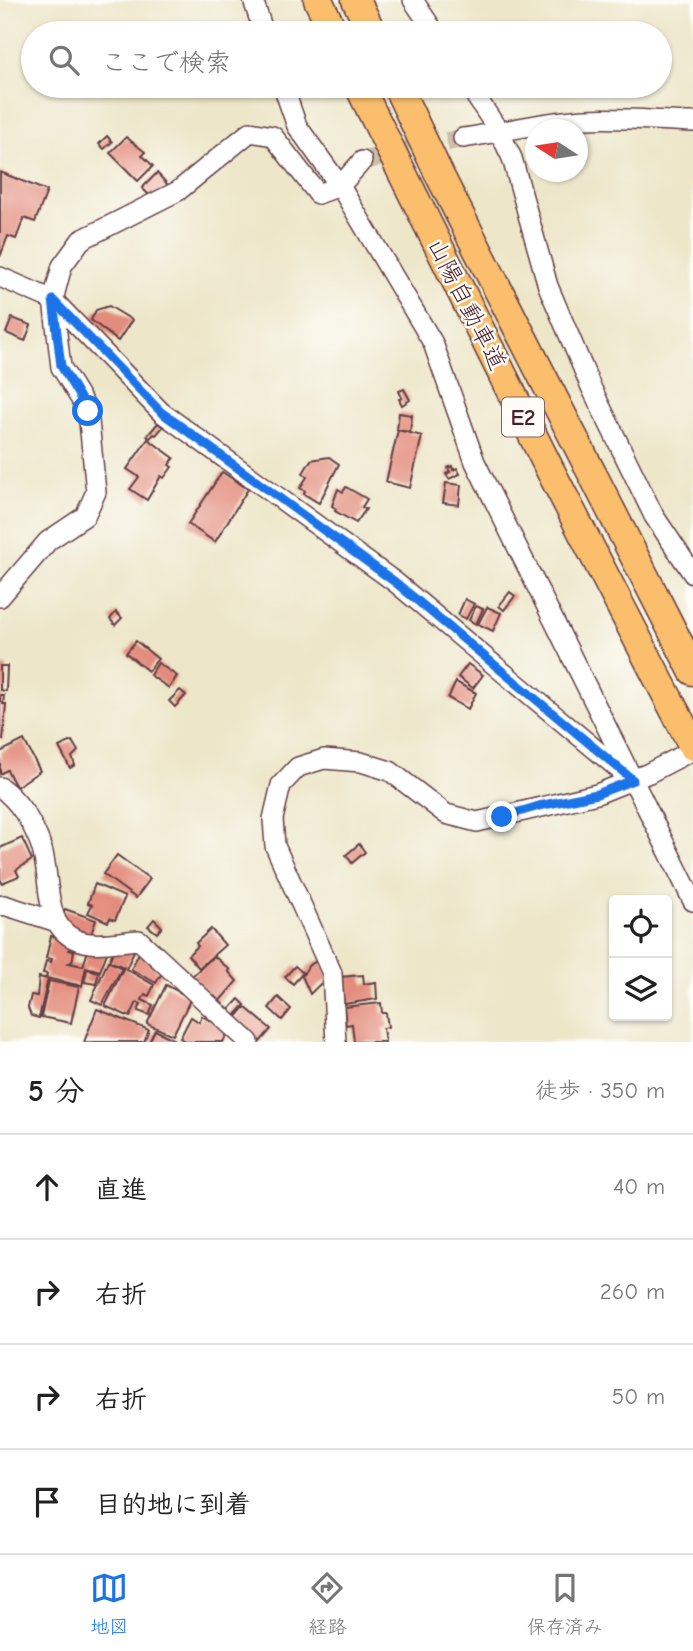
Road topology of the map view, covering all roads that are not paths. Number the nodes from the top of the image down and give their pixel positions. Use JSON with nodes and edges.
{"nodes":[{"id":1,"x":253,"y":0,"type":"edge"},
{"id":2,"x":318,"y":0,"type":"edge"},
{"id":3,"x":356,"y":0,"type":"edge"},
{"id":4,"x":413,"y":0,"type":"edge"},
{"id":5,"x":260,"y":21,"type":"edge"},
{"id":6,"x":328,"y":21,"type":"edge"},
{"id":7,"x":366,"y":21,"type":"edge"},
{"id":8,"x":427,"y":21,"type":"edge"},
{"id":9,"x":287,"y":98,"type":"edge"},
{"id":10,"x":365,"y":98,"type":"edge"},
{"id":11,"x":403,"y":98,"type":"edge"},
{"id":12,"x":477,"y":98,"type":"edge"},
{"id":13,"x":693,"y":122,"type":"edge"},
{"id":14,"x":500,"y":133,"type":"junction"},
{"id":15,"x":463,"y":138,"type":"tunnel mouth"},
{"id":16,"x":362,"y":161,"type":"tunnel mouth"},
{"id":17,"x":340,"y":186,"type":"junction"},
{"id":18,"x":0,"y":277,"type":"edge"},
{"id":19,"x":53,"y":300,"type":"junction"},
{"id":20,"x":693,"y":574,"type":"edge"},
{"id":21,"x":0,"y":597,"type":"edge"},
{"id":22,"x":693,"y":671,"type":"edge"},
{"id":23,"x":693,"y":748,"type":"edge"},
{"id":24,"x":641,"y":776,"type":"junction"},
{"id":25,"x":0,"y":787,"type":"edge"},
{"id":26,"x":693,"y":901,"type":"edge"},
{"id":27,"x":0,"y":906,"type":"edge"},
{"id":28,"x":54,"y":921,"type":"junction"},
{"id":29,"x":249,"y":1042,"type":"edge"},
{"id":30,"x":335,"y":1042,"type":"edge"}],
"edges":[{"from":1,"to":5,"type":"street"},
{"from":2,"to":6,"type":"highway"},
{"from":3,"to":7,"type":"highway"},
{"from":4,"to":8,"type":"street"},
{"from":9,"to":17,"type":"street"},
{"from":10,"to":23,"type":"highway","name":"山陽自動車道","number":"E2"},
{"from":11,"to":22,"type":"highway","name":"山陽自動車道","number":"E2"},
{"from":12,"to":14,"type":"street"},
{"from":13,"to":14,"type":"street"},
{"from":14,"to":15,"type":"street"},
{"from":14,"to":20,"type":"street"},
{"from":16,"to":17,"type":"street"},
{"from":17,"to":19,"type":"street"},
{"from":17,"to":24,"type":"street"},
{"from":18,"to":19,"type":"street"},
{"from":19,"to":21,"type":"street"},
{"from":19,"to":24,"type":"street"},
{"from":23,"to":24,"type":"street"},
{"from":24,"to":26,"type":"street"},
{"from":24,"to":30,"type":"street"},
{"from":25,"to":28,"type":"street"},
{"from":27,"to":28,"type":"street"},
{"from":28,"to":29,"type":"street"}]}
